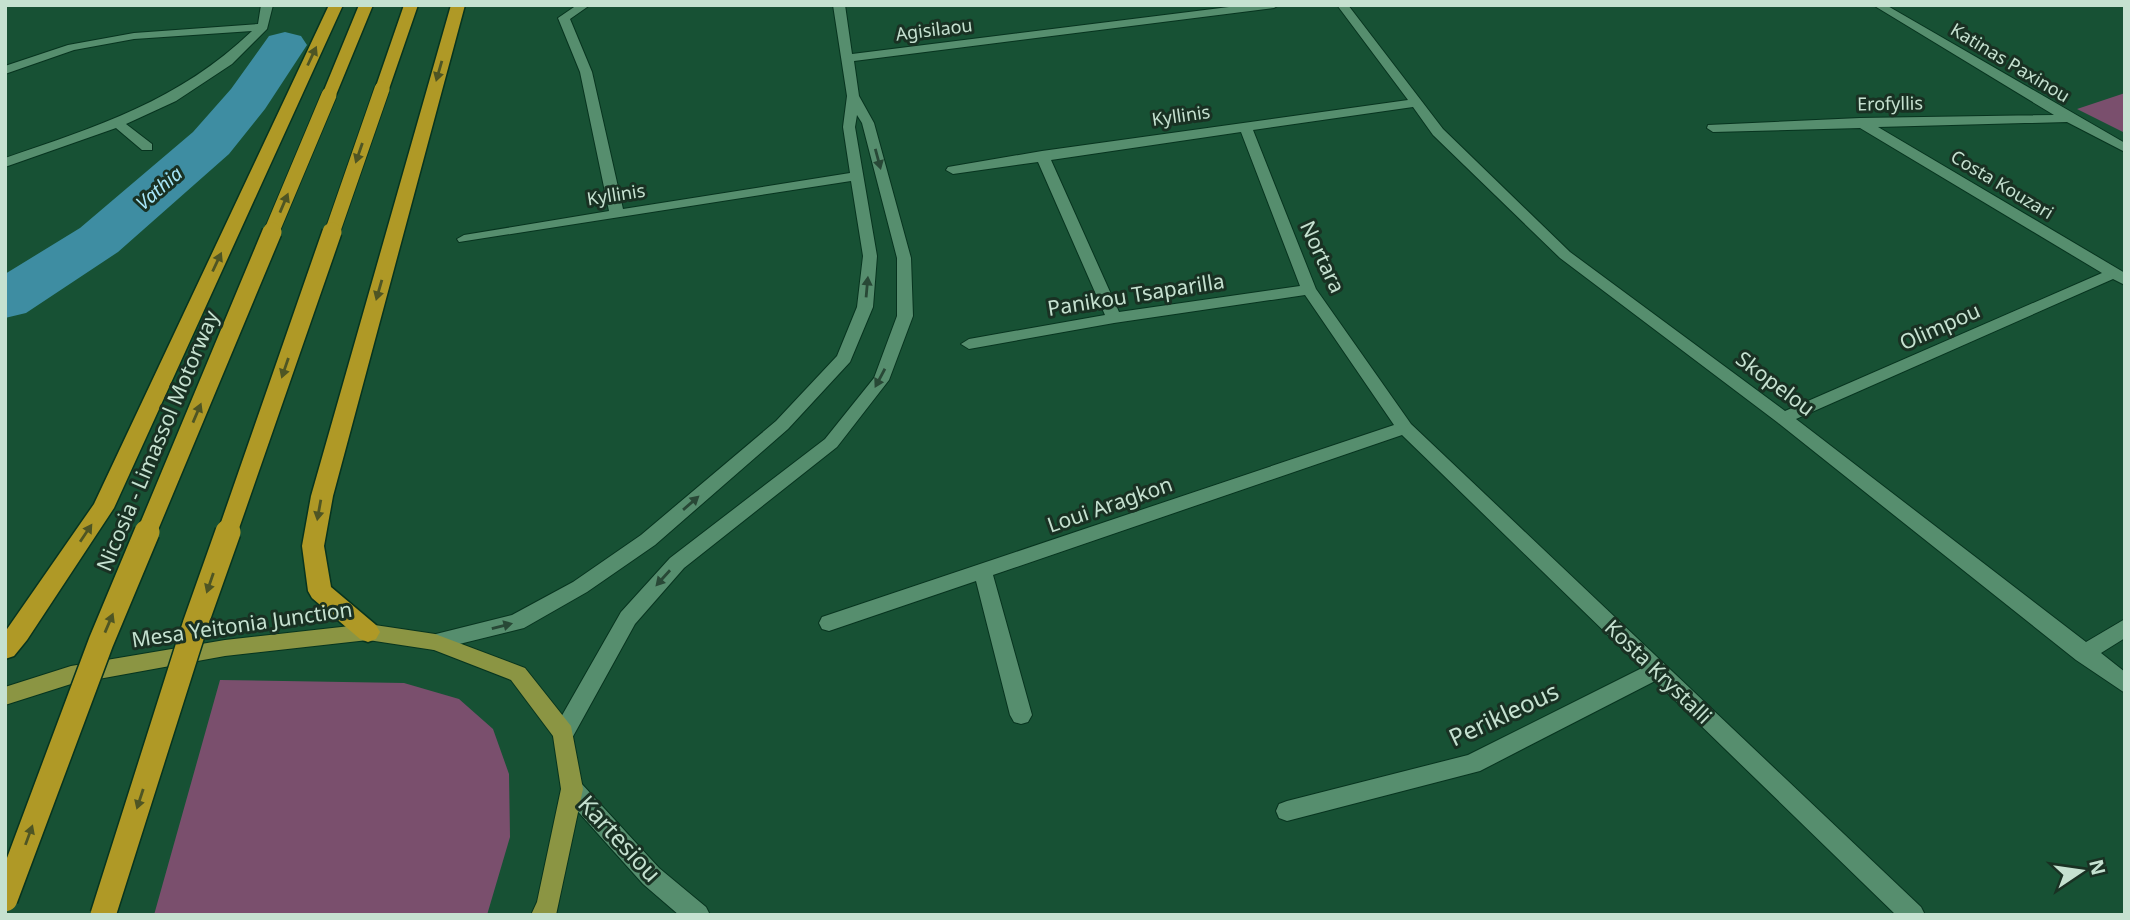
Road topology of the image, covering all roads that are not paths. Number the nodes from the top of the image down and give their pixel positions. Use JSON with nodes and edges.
{"nodes":[{"id":1,"x":267,"y":5,"type":"edge"},
{"id":2,"x":336,"y":5,"type":"edge"},
{"id":3,"x":366,"y":5,"type":"edge"},
{"id":4,"x":411,"y":5,"type":"edge"},
{"id":5,"x":458,"y":5,"type":"edge"},
{"id":6,"x":839,"y":5,"type":"edge"},
{"id":7,"x":1274,"y":5,"type":"edge"},
{"id":8,"x":1342,"y":5,"type":"edge"},
{"id":9,"x":1878,"y":5,"type":"edge"},
{"id":10,"x":581,"y":6,"type":"edge"},
{"id":11,"x":262,"y":27,"type":"junction"},
{"id":12,"x":849,"y":58,"type":"junction"},
{"id":13,"x":5,"y":70,"type":"edge"},
{"id":14,"x":853,"y":96,"type":"junction"},
{"id":15,"x":1415,"y":103,"type":"junction"},
{"id":16,"x":2068,"y":118,"type":"junction"},
{"id":17,"x":1860,"y":122,"type":"junction"},
{"id":18,"x":117,"y":123,"type":"junction"},
{"id":19,"x":1245,"y":127,"type":"junction"},
{"id":20,"x":1713,"y":128,"type":"dead end"},
{"id":21,"x":147,"y":147,"type":"dead end"},
{"id":22,"x":2125,"y":148,"type":"edge"},
{"id":23,"x":1042,"y":155,"type":"junction"},
{"id":24,"x":5,"y":163,"type":"edge"},
{"id":25,"x":953,"y":170,"type":"dead end"},
{"id":26,"x":858,"y":176,"type":"junction"},
{"id":27,"x":617,"y":214,"type":"junction"},
{"id":28,"x":464,"y":239,"type":"dead end"},
{"id":29,"x":2119,"y":277,"type":"edge"},
{"id":30,"x":1309,"y":290,"type":"junction"},
{"id":31,"x":1114,"y":318,"type":"junction"},
{"id":32,"x":969,"y":344,"type":"dead end"},
{"id":33,"x":1783,"y":418,"type":"junction"},
{"id":34,"x":1405,"y":428,"type":"junction"},
{"id":35,"x":983,"y":572,"type":"junction"},
{"id":36,"x":829,"y":623,"type":"dead end"},
{"id":37,"x":2125,"y":627,"type":"edge"},
{"id":38,"x":368,"y":632,"type":"junction"},
{"id":39,"x":435,"y":642,"type":"junction"},
{"id":40,"x":5,"y":649,"type":"edge"},
{"id":41,"x":2083,"y":654,"type":"junction"},
{"id":42,"x":1656,"y":671,"type":"junction"},
{"id":43,"x":2125,"y":684,"type":"edge"},
{"id":44,"x":5,"y":696,"type":"edge"},
{"id":45,"x":1021,"y":715,"type":"dead end"},
{"id":46,"x":563,"y":733,"type":"junction"},
{"id":47,"x":572,"y":789,"type":"junction"},
{"id":48,"x":1287,"y":811,"type":"dead end"},
{"id":49,"x":5,"y":899,"type":"edge"},
{"id":50,"x":103,"y":915,"type":"edge"},
{"id":51,"x":544,"y":915,"type":"edge"},
{"id":52,"x":698,"y":915,"type":"edge"},
{"id":53,"x":1913,"y":915,"type":"edge"}],
"edges":[{"from":1,"to":11,"type":"street"},
{"from":40,"to":2,"type":"highway","one_way":true},
{"from":49,"to":3,"type":"highway","name":"Nicosia - Limassol Motorway","one_way":true,"bridge":true},
{"from":4,"to":50,"type":"highway","one_way":true,"bridge":true},
{"from":5,"to":38,"type":"highway","one_way":true},
{"from":6,"to":12,"type":"street"},
{"from":7,"to":12,"type":"street","name":"Agisilaou"},
{"from":8,"to":15,"type":"street","name":"Skopelou"},
{"from":9,"to":16,"type":"street","name":"Katinas Paxinou"},
{"from":10,"to":27,"type":"street"},
{"from":11,"to":13,"type":"street"},
{"from":11,"to":18,"type":"street"},
{"from":12,"to":14,"type":"street"},
{"from":14,"to":26,"type":"street"},
{"from":14,"to":46,"type":"street","one_way":true},
{"from":15,"to":19,"type":"street","name":"Kyllinis"},
{"from":15,"to":33,"type":"street","name":"Skopelou"},
{"from":16,"to":17,"type":"street","name":"Erofyllis"},
{"from":16,"to":22,"type":"street","name":"Katinas Paxinou"},
{"from":17,"to":20,"type":"street","name":"Erofyllis"},
{"from":17,"to":29,"type":"street","name":"Costa Kouzari"},
{"from":18,"to":21,"type":"street"},
{"from":18,"to":24,"type":"street"},
{"from":19,"to":23,"type":"street","name":"Kyllinis"},
{"from":19,"to":30,"type":"street","name":"Nortara"},
{"from":23,"to":25,"type":"street","name":"Kyllinis"},
{"from":23,"to":31,"type":"street"},
{"from":26,"to":27,"type":"street","name":"Kyllinis"},
{"from":39,"to":26,"type":"street","one_way":true},
{"from":27,"to":28,"type":"street","name":"Kyllinis"},
{"from":29,"to":33,"type":"street","name":"Olimpou"},
{"from":30,"to":31,"type":"street","name":"Panikou Tsaparilla"},
{"from":30,"to":34,"type":"street","name":"Nortara"},
{"from":31,"to":32,"type":"street","name":"Panikou Tsaparilla"},
{"from":33,"to":41,"type":"street","name":"Skopelou"},
{"from":34,"to":35,"type":"street","name":"Loui Aragkon"},
{"from":34,"to":42,"type":"street","name":"Kosta Krystalli"},
{"from":35,"to":36,"type":"street","name":"Loui Aragkon"},
{"from":35,"to":45,"type":"street"},
{"from":37,"to":41,"type":"street"},
{"from":38,"to":39,"type":"main road","name":"Mesa Yeitonia Junction"},
{"from":38,"to":44,"type":"main road","name":"Mesa Yeitonia Junction"},
{"from":39,"to":46,"type":"main road","name":"Mesa Yeitonia Junction"},
{"from":41,"to":43,"type":"street","name":"Skopelou"},
{"from":42,"to":48,"type":"street","name":"Perikleous"},
{"from":42,"to":53,"type":"street","name":"Kosta Krystalli"},
{"from":46,"to":47,"type":"main road","name":"Mesa Yeitonia Junction"},
{"from":47,"to":51,"type":"main road","name":"Mesa Yeitonia Junction"},
{"from":47,"to":52,"type":"street","name":"Kartesiou"}]}
